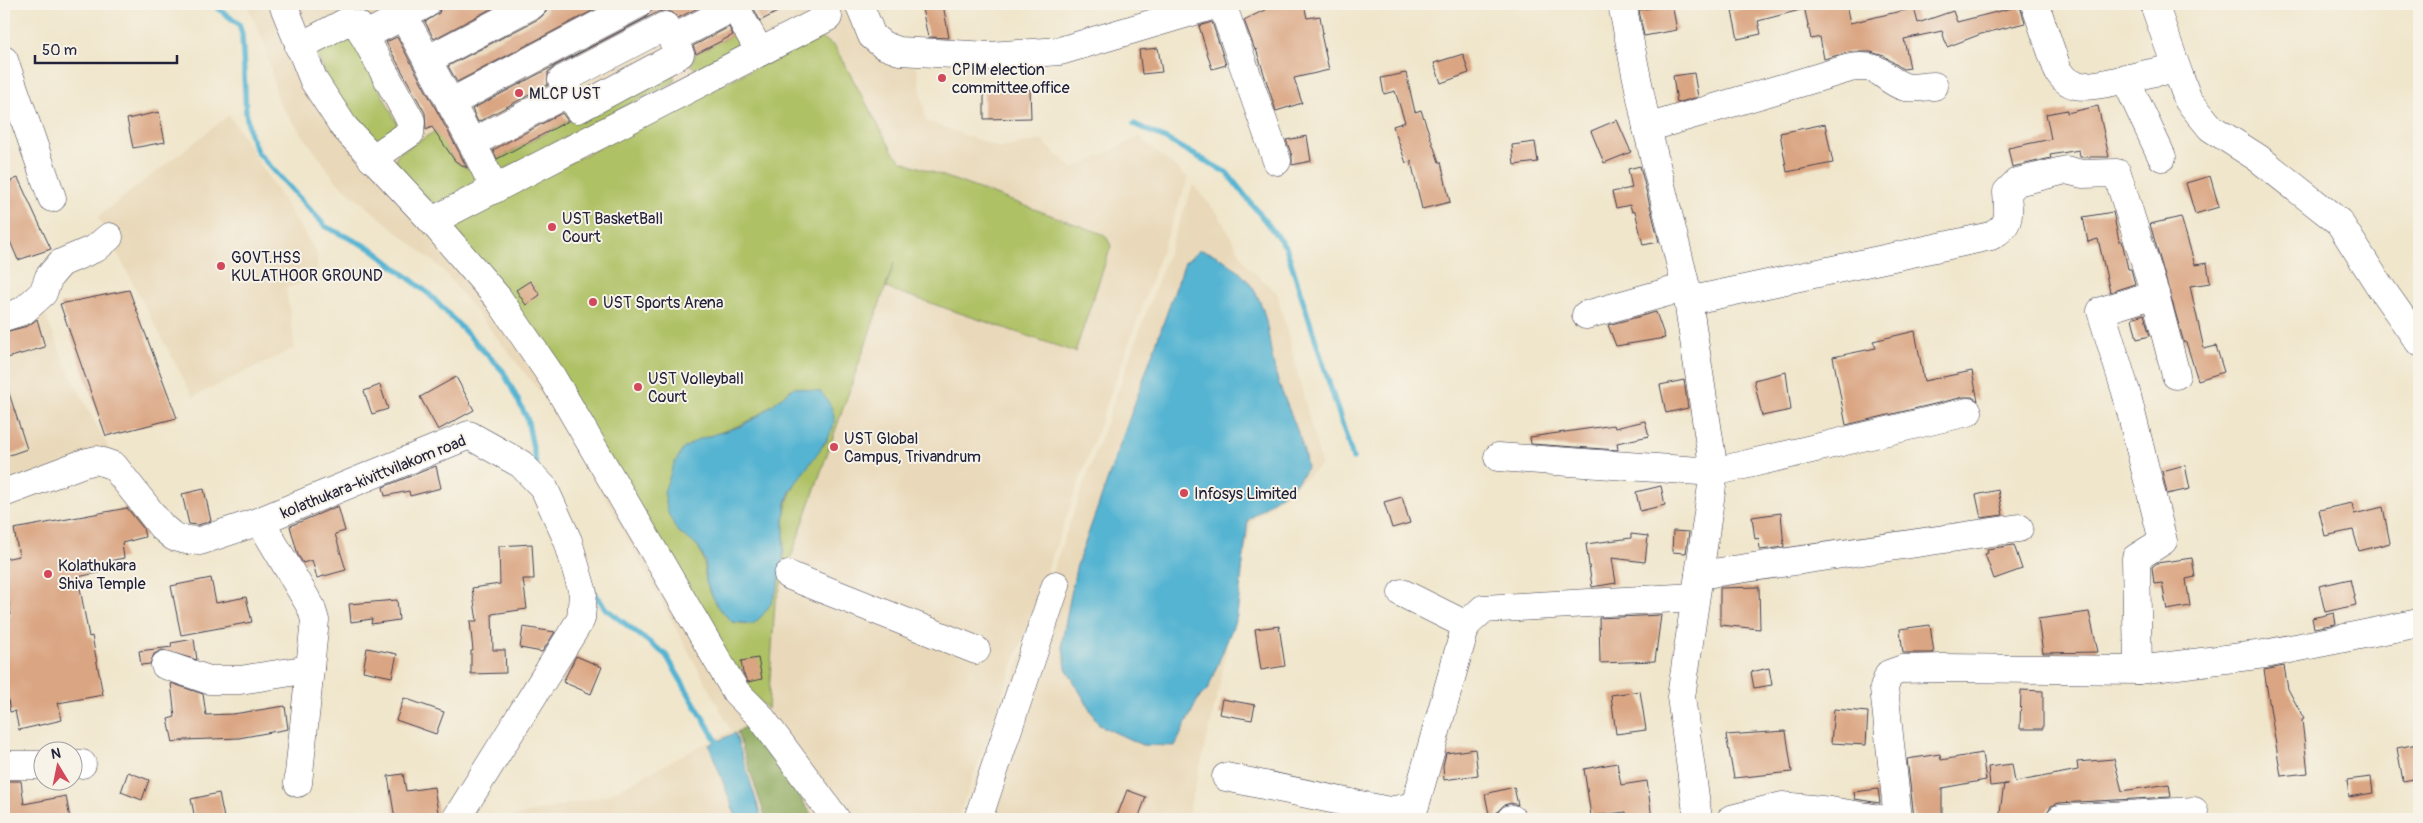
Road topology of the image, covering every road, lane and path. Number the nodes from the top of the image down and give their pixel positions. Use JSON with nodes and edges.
{"nodes":[{"id":1,"x":282,"y":4,"type":"edge"},
{"id":2,"x":533,"y":4,"type":"edge"},
{"id":3,"x":638,"y":4,"type":"edge"},
{"id":4,"x":859,"y":4,"type":"edge"},
{"id":5,"x":1218,"y":4,"type":"edge"},
{"id":6,"x":1222,"y":4,"type":"edge"},
{"id":7,"x":1622,"y":4,"type":"edge"},
{"id":8,"x":2035,"y":4,"type":"edge"},
{"id":9,"x":2154,"y":4,"type":"edge"},
{"id":10,"x":738,"y":5,"type":"edge"},
{"id":11,"x":409,"y":8,"type":"edge"},
{"id":12,"x":828,"y":17,"type":"dead end"},
{"id":13,"x":364,"y":36,"type":"junction"},
{"id":14,"x":299,"y":46,"type":"junction"},
{"id":15,"x":674,"y":48,"type":"junction"},
{"id":16,"x":760,"y":52,"type":"junction"},
{"id":17,"x":4,"y":60,"type":"edge"},
{"id":18,"x":427,"y":60,"type":"junction"},
{"id":19,"x":2125,"y":78,"type":"junction"},
{"id":20,"x":2180,"y":78,"type":"junction"},
{"id":21,"x":1934,"y":86,"type":"dead end"},
{"id":22,"x":693,"y":87,"type":"junction"},
{"id":23,"x":450,"y":102,"type":"junction"},
{"id":24,"x":412,"y":121,"type":"junction"},
{"id":25,"x":1647,"y":128,"type":"junction"},
{"id":26,"x":472,"y":143,"type":"junction"},
{"id":27,"x":2162,"y":157,"type":"dead end"},
{"id":28,"x":372,"y":159,"type":"junction"},
{"id":29,"x":1277,"y":161,"type":"dead end"},
{"id":30,"x":495,"y":189,"type":"junction"},
{"id":31,"x":52,"y":198,"type":"dead end"},
{"id":32,"x":432,"y":221,"type":"junction"},
{"id":33,"x":109,"y":237,"type":"dead end"},
{"id":34,"x":1687,"y":294,"type":"junction"},
{"id":35,"x":2155,"y":294,"type":"junction"},
{"id":36,"x":1586,"y":315,"type":"dead end"},
{"id":37,"x":4,"y":317,"type":"edge"},
{"id":38,"x":2419,"y":342,"type":"edge"},
{"id":39,"x":2176,"y":374,"type":"dead end"},
{"id":40,"x":1968,"y":412,"type":"dead end"},
{"id":41,"x":1498,"y":457,"type":"dead end"},
{"id":42,"x":1714,"y":472,"type":"junction"},
{"id":43,"x":4,"y":493,"type":"edge"},
{"id":44,"x":260,"y":521,"type":"junction"},
{"id":45,"x":2019,"y":528,"type":"dead end"},
{"id":46,"x":788,"y":575,"type":"dead end"},
{"id":47,"x":1056,"y":586,"type":"dead end"},
{"id":48,"x":1697,"y":586,"type":"junction"},
{"id":49,"x":1402,"y":593,"type":"dead end"},
{"id":50,"x":2419,"y":622,"type":"edge"},
{"id":51,"x":1466,"y":625,"type":"junction"},
{"id":52,"x":976,"y":650,"type":"dead end"},
{"id":53,"x":165,"y":665,"type":"dead end"},
{"id":54,"x":310,"y":669,"type":"junction"},
{"id":55,"x":2138,"y":670,"type":"junction"},
{"id":56,"x":4,"y":765,"type":"edge"},
{"id":57,"x":32,"y":765,"type":"edge"},
{"id":58,"x":1226,"y":777,"type":"dead end"},
{"id":59,"x":298,"y":783,"type":"dead end"},
{"id":60,"x":2194,"y":811,"type":"dead end"},
{"id":61,"x":456,"y":819,"type":"edge"},
{"id":62,"x":836,"y":819,"type":"edge"},
{"id":63,"x":978,"y":819,"type":"edge"},
{"id":64,"x":1698,"y":819,"type":"edge"},
{"id":65,"x":1730,"y":819,"type":"edge"},
{"id":66,"x":1880,"y":819,"type":"edge"},
{"id":67,"x":1898,"y":819,"type":"edge"},
{"id":68,"x":2060,"y":819,"type":"edge"}],
"edges":[{"from":1,"to":14,"type":"street"},
{"from":2,"to":18,"type":"street"},
{"from":3,"to":23,"type":"street"},
{"from":4,"to":5,"type":"street"},
{"from":6,"to":29,"type":"street"},
{"from":7,"to":25,"type":"street"},
{"from":8,"to":19,"type":"street"},
{"from":9,"to":20,"type":"street"},
{"from":10,"to":15,"type":"street"},
{"from":10,"to":16,"type":"street"},
{"from":11,"to":13,"type":"street"},
{"from":11,"to":18,"type":"street"},
{"from":12,"to":16,"type":"street"},
{"from":13,"to":14,"type":"street"},
{"from":13,"to":24,"type":"street"},
{"from":14,"to":28,"type":"street"},
{"from":15,"to":22,"type":"street"},
{"from":15,"to":26,"type":"street"},
{"from":16,"to":22,"type":"street"},
{"from":17,"to":31,"type":"street"},
{"from":18,"to":23,"type":"street"},
{"from":19,"to":20,"type":"street"},
{"from":19,"to":27,"type":"street"},
{"from":20,"to":38,"type":"street"},
{"from":21,"to":25,"type":"street"},
{"from":22,"to":30,"type":"street"},
{"from":23,"to":24,"type":"street"},
{"from":23,"to":26,"type":"street"},
{"from":24,"to":28,"type":"street"},
{"from":25,"to":34,"type":"street"},
{"from":26,"to":30,"type":"street"},
{"from":28,"to":32,"type":"street"},
{"from":30,"to":32,"type":"street"},
{"from":32,"to":62,"type":"street"},
{"from":33,"to":37,"type":"street"},
{"from":34,"to":35,"type":"street"},
{"from":34,"to":36,"type":"street"},
{"from":34,"to":42,"type":"street"},
{"from":35,"to":39,"type":"street"},
{"from":35,"to":55,"type":"street"},
{"from":40,"to":42,"type":"street"},
{"from":41,"to":42,"type":"street"},
{"from":42,"to":48,"type":"street"},
{"from":43,"to":44,"type":"street","name":"kolathukara-kivittvilakom road"},
{"from":44,"to":54,"type":"street"},
{"from":44,"to":61,"type":"street","name":"kolathukara-kivittvilakom road"},
{"from":45,"to":48,"type":"street"},
{"from":46,"to":52,"type":"street"},
{"from":47,"to":63,"type":"street"},
{"from":48,"to":51,"type":"street"},
{"from":48,"to":64,"type":"street"},
{"from":49,"to":51,"type":"street"},
{"from":50,"to":55,"type":"street"},
{"from":51,"to":58,"type":"street"},
{"from":53,"to":54,"type":"street"},
{"from":54,"to":59,"type":"street"},
{"from":55,"to":67,"type":"street"},
{"from":56,"to":57,"type":"street"},
{"from":60,"to":68,"type":"street"},
{"from":65,"to":66,"type":"street"}]}
